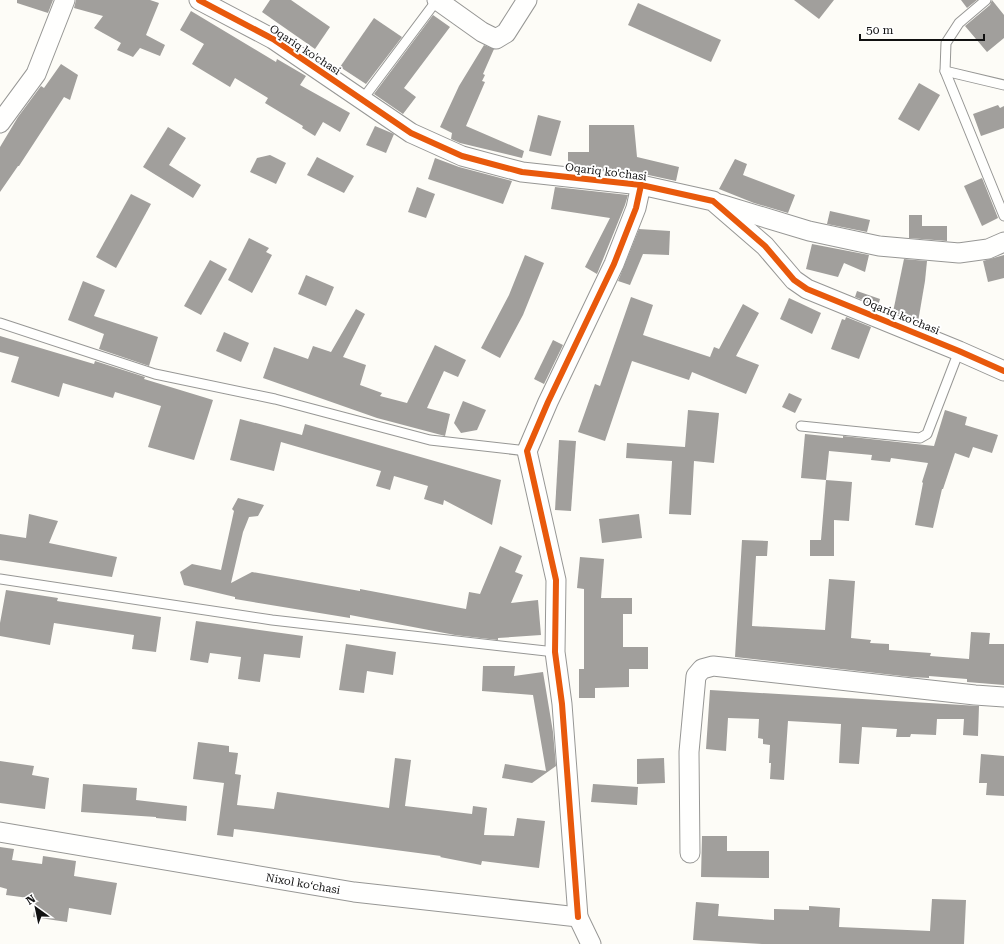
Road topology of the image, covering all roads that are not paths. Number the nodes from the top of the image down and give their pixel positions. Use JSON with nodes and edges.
{"nodes":[{"id":1,"x":65,"y":0,"type":"edge"},
{"id":2,"x":199,"y":0,"type":"edge"},
{"id":3,"x":437,"y":0,"type":"edge"},
{"id":4,"x":527,"y":0,"type":"edge"},
{"id":5,"x":986,"y":0,"type":"edge"},
{"id":6,"x":945,"y":71,"type":"junction"},
{"id":7,"x":1004,"y":85,"type":"edge"},
{"id":8,"x":362,"y":100,"type":"junction"},
{"id":9,"x":0,"y":123,"type":"edge"},
{"id":10,"x":641,"y":185,"type":"junction"},
{"id":11,"x":713,"y":201,"type":"junction"},
{"id":12,"x":1004,"y":216,"type":"edge"},
{"id":13,"x":1004,"y":242,"type":"edge"},
{"id":14,"x":0,"y":322,"type":"edge"},
{"id":15,"x":959,"y":351,"type":"junction"},
{"id":16,"x":1004,"y":371,"type":"edge"},
{"id":17,"x":801,"y":426,"type":"dead end"},
{"id":18,"x":527,"y":451,"type":"junction"},
{"id":19,"x":0,"y":579,"type":"edge"},
{"id":20,"x":555,"y":652,"type":"junction"},
{"id":21,"x":1004,"y":697,"type":"edge"},
{"id":22,"x":0,"y":832,"type":"edge"},
{"id":23,"x":690,"y":853,"type":"dead end"},
{"id":24,"x":578,"y":918,"type":"junction"},
{"id":25,"x":591,"y":944,"type":"edge"}],
"edges":[{"from":1,"to":9,"type":"street"},
{"from":2,"to":8,"type":"street","name":"Oqariq ko'chasi"},
{"from":3,"to":4,"type":"street"},
{"from":3,"to":8,"type":"lane"},
{"from":5,"to":6,"type":"lane"},
{"from":6,"to":7,"type":"lane"},
{"from":6,"to":12,"type":"lane"},
{"from":8,"to":10,"type":"street","name":"Oqariq ko'chasi"},
{"from":10,"to":11,"type":"street","name":"Oqariq ko'chasi"},
{"from":10,"to":18,"type":"street"},
{"from":11,"to":13,"type":"street"},
{"from":11,"to":15,"type":"street","name":"Oqariq ko'chasi"},
{"from":14,"to":18,"type":"lane"},
{"from":15,"to":16,"type":"street","name":"Oqariq ko'chasi"},
{"from":15,"to":17,"type":"lane"},
{"from":18,"to":20,"type":"street"},
{"from":19,"to":20,"type":"lane"},
{"from":20,"to":24,"type":"street"},
{"from":21,"to":23,"type":"street"},
{"from":22,"to":24,"type":"street","name":"Nixol koʻchasi"},
{"from":24,"to":25,"type":"street"}]}
